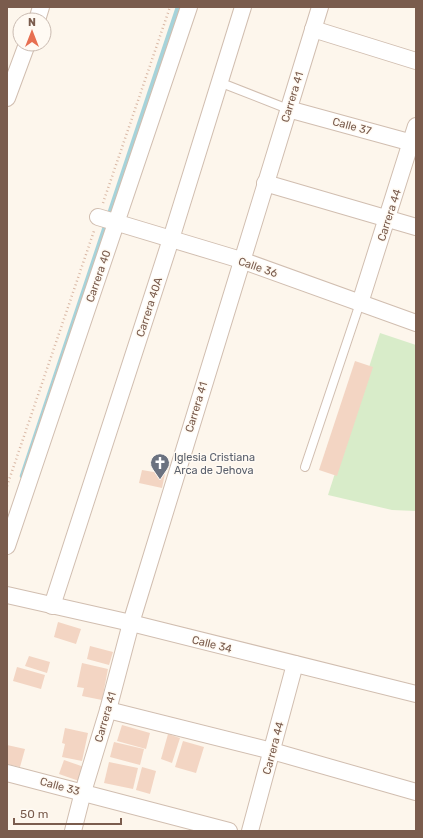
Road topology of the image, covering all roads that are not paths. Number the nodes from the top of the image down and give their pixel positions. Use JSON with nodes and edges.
{"nodes":[{"id":1,"x":189,"y":7,"type":"edge"},
{"id":2,"x":243,"y":7,"type":"edge"},
{"id":3,"x":320,"y":7,"type":"edge"},
{"id":4,"x":313,"y":29,"type":"junction"},
{"id":5,"x":24,"y":52,"type":"edge"},
{"id":6,"x":416,"y":61,"type":"edge"},
{"id":7,"x":219,"y":82,"type":"junction"},
{"id":8,"x":7,"y":98,"type":"edge"},
{"id":9,"x":288,"y":109,"type":"junction"},
{"id":10,"x":416,"y":126,"type":"edge"},
{"id":11,"x":414,"y":143,"type":"edge"},
{"id":12,"x":265,"y":183,"type":"junction"},
{"id":13,"x":388,"y":219,"type":"junction"},
{"id":14,"x":107,"y":220,"type":"junction"},
{"id":15,"x":416,"y":227,"type":"edge"},
{"id":16,"x":171,"y":239,"type":"junction"},
{"id":17,"x":241,"y":260,"type":"junction"},
{"id":18,"x":360,"y":303,"type":"junction"},
{"id":19,"x":416,"y":323,"type":"edge"},
{"id":20,"x":305,"y":467,"type":"dead end"},
{"id":21,"x":7,"y":546,"type":"edge"},
{"id":22,"x":7,"y":595,"type":"edge"},
{"id":23,"x":52,"y":606,"type":"junction"},
{"id":24,"x":130,"y":623,"type":"junction"},
{"id":25,"x":295,"y":664,"type":"junction"},
{"id":26,"x":416,"y":694,"type":"edge"},
{"id":27,"x":108,"y":710,"type":"junction"},
{"id":28,"x":272,"y":751,"type":"junction"},
{"id":29,"x":7,"y":773,"type":"edge"},
{"id":30,"x":83,"y":792,"type":"junction"},
{"id":31,"x":416,"y":792,"type":"edge"},
{"id":32,"x":73,"y":831,"type":"edge"},
{"id":33,"x":229,"y":831,"type":"edge"},
{"id":34,"x":250,"y":831,"type":"edge"}],
"edges":[{"from":1,"to":14,"type":"street","name":"Carrera 40"},
{"from":2,"to":7,"type":"street","name":"Carrera 40A"},
{"from":3,"to":4,"type":"street","name":"Carrera 41"},
{"from":4,"to":6,"type":"street"},
{"from":4,"to":9,"type":"street","name":"Carrera 41"},
{"from":5,"to":8,"type":"street"},
{"from":7,"to":9,"type":"lane"},
{"from":7,"to":16,"type":"street","name":"Carrera 40A"},
{"from":9,"to":11,"type":"street","name":"Calle 37"},
{"from":9,"to":12,"type":"street","name":"Carrera 41"},
{"from":10,"to":11,"type":"street","name":"Carrera 44"},
{"from":11,"to":13,"type":"street","name":"Carrera 44"},
{"from":12,"to":13,"type":"street"},
{"from":12,"to":17,"type":"street","name":"Carrera 41"},
{"from":13,"to":15,"type":"street"},
{"from":13,"to":18,"type":"street","name":"Carrera 44"},
{"from":14,"to":16,"type":"street","name":"Calle 36"},
{"from":14,"to":21,"type":"street","name":"Carrera 40"},
{"from":16,"to":17,"type":"street","name":"Calle 36"},
{"from":16,"to":23,"type":"street","name":"Carrera 40A"},
{"from":17,"to":18,"type":"street","name":"Calle 36"},
{"from":17,"to":24,"type":"street","name":"Carrera 41"},
{"from":18,"to":19,"type":"street","name":"Calle 36"},
{"from":18,"to":20,"type":"lane"},
{"from":22,"to":23,"type":"street","name":"Calle 34"},
{"from":23,"to":24,"type":"street","name":"Calle 34"},
{"from":24,"to":25,"type":"street","name":"Calle 34"},
{"from":24,"to":27,"type":"street","name":"Carrera 41"},
{"from":25,"to":26,"type":"street","name":"Calle 34"},
{"from":25,"to":28,"type":"street","name":"Carrera 44"},
{"from":27,"to":28,"type":"street"},
{"from":27,"to":30,"type":"street","name":"Carrera 41"},
{"from":28,"to":31,"type":"street"},
{"from":28,"to":34,"type":"street","name":"Carrera 44"},
{"from":29,"to":30,"type":"street","name":"Calle 33"},
{"from":30,"to":32,"type":"street","name":"Carrera 41"},
{"from":30,"to":33,"type":"street","name":"Calle 33"}]}
